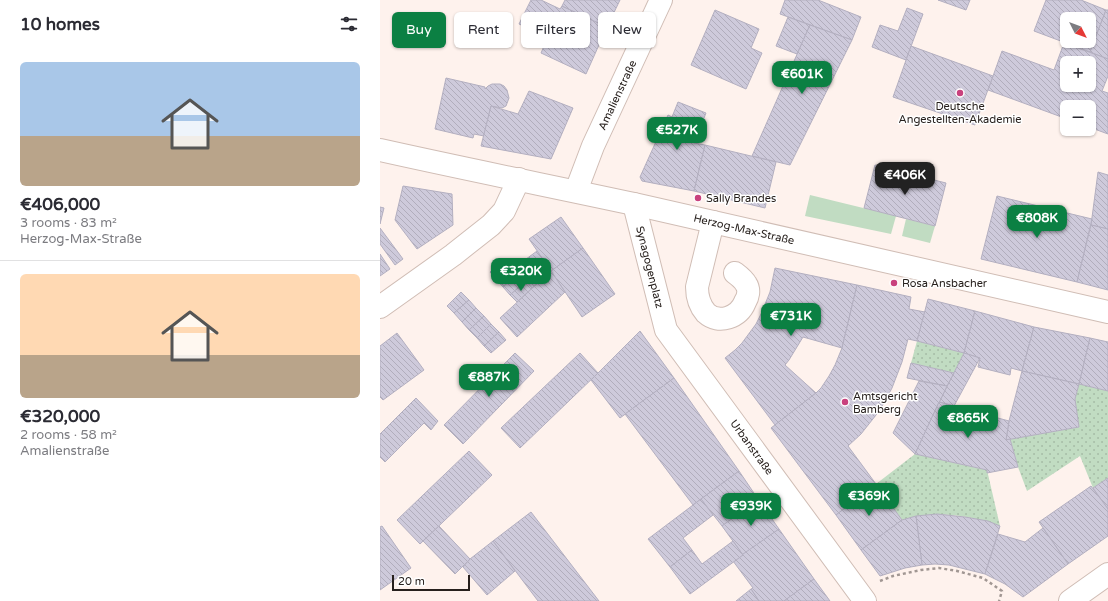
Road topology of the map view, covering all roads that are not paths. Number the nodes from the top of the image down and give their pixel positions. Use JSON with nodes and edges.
{"nodes":[{"id":1,"x":661,"y":0,"type":"edge"},
{"id":2,"x":380,"y":150,"type":"edge"},
{"id":3,"x":519,"y":179,"type":"junction"},
{"id":4,"x":576,"y":191,"type":"junction"},
{"id":5,"x":634,"y":204,"type":"junction"},
{"id":6,"x":713,"y":222,"type":"junction"},
{"id":7,"x":735,"y":273,"type":"dead end"},
{"id":8,"x":380,"y":307,"type":"edge"},
{"id":9,"x":1108,"y":312,"type":"edge"},
{"id":10,"x":666,"y":330,"type":"joint"},
{"id":11,"x":1108,"y":574,"type":"edge"},
{"id":12,"x":858,"y":592,"type":"edge"},
{"id":13,"x":1070,"y":601,"type":"edge"}],
"edges":[{"from":1,"to":4,"type":"street","name":"Amalienstraße"},
{"from":2,"to":3,"type":"street","name":"Herzog-Max-Straße"},
{"from":3,"to":4,"type":"street","name":"Herzog-Max-Straße"},
{"from":3,"to":8,"type":"street"},
{"from":4,"to":5,"type":"street","name":"Herzog-Max-Straße"},
{"from":5,"to":6,"type":"street","name":"Herzog-Max-Straße"},
{"from":5,"to":10,"type":"street","name":"Synagogenplatz"},
{"from":6,"to":7,"type":"street"},
{"from":6,"to":9,"type":"street","name":"Herzog-Max-Straße"},
{"from":10,"to":12,"type":"street","name":"Urbanstraße"},
{"from":11,"to":13,"type":"street"}]}
